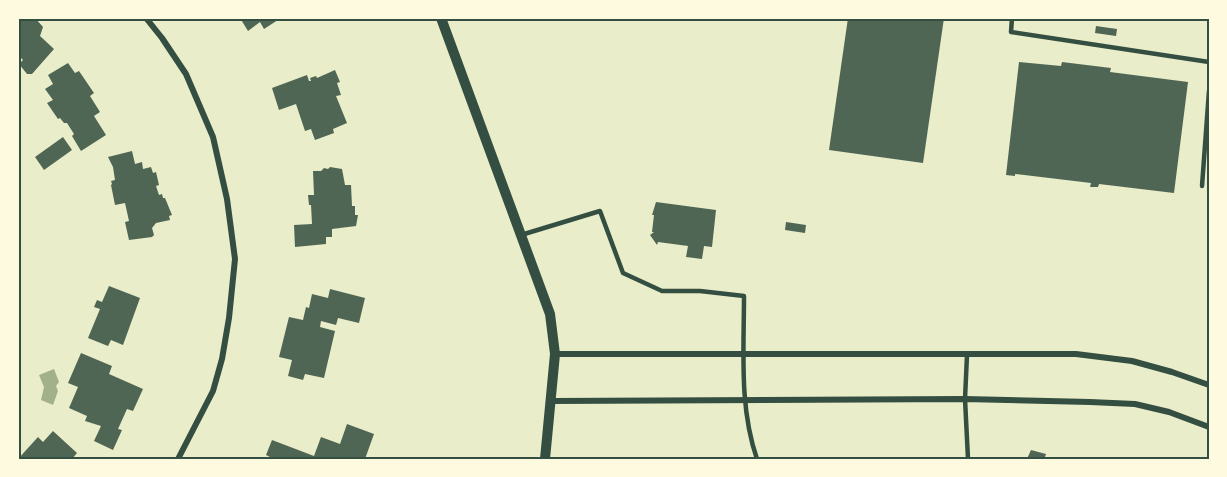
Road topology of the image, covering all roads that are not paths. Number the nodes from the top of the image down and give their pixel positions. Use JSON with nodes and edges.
{"nodes":[{"id":1,"x":146,"y":18,"type":"edge"},
{"id":2,"x":441,"y":18,"type":"edge"},
{"id":3,"x":1012,"y":18,"type":"edge"},
{"id":4,"x":1209,"y":62,"type":"edge"},
{"id":5,"x":1209,"y":91,"type":"edge"},
{"id":6,"x":1202,"y":186,"type":"dead end"},
{"id":7,"x":521,"y":235,"type":"junction"},
{"id":8,"x":555,"y":354,"type":"junction"},
{"id":9,"x":744,"y":354,"type":"junction"},
{"id":10,"x":967,"y":355,"type":"junction"},
{"id":11,"x":1209,"y":385,"type":"edge"},
{"id":12,"x":744,"y":399,"type":"junction"},
{"id":13,"x":965,"y":399,"type":"junction"},
{"id":14,"x":552,"y":401,"type":"junction"},
{"id":15,"x":1209,"y":427,"type":"edge"},
{"id":16,"x":178,"y":459,"type":"edge"},
{"id":17,"x":545,"y":459,"type":"edge"},
{"id":18,"x":757,"y":459,"type":"edge"},
{"id":19,"x":968,"y":459,"type":"edge"}],
"edges":[{"from":1,"to":16,"type":"street"},
{"from":2,"to":7,"type":"street"},
{"from":3,"to":4,"type":"lane"},
{"from":5,"to":6,"type":"lane"},
{"from":7,"to":8,"type":"street"},
{"from":7,"to":9,"type":"lane"},
{"from":8,"to":9,"type":"street"},
{"from":8,"to":14,"type":"street"},
{"from":9,"to":10,"type":"street"},
{"from":9,"to":12,"type":"lane"},
{"from":10,"to":11,"type":"street"},
{"from":10,"to":13,"type":"lane"},
{"from":12,"to":13,"type":"street"},
{"from":12,"to":14,"type":"street"},
{"from":12,"to":18,"type":"lane"},
{"from":13,"to":15,"type":"street"},
{"from":13,"to":19,"type":"lane"},
{"from":14,"to":17,"type":"street"}]}
